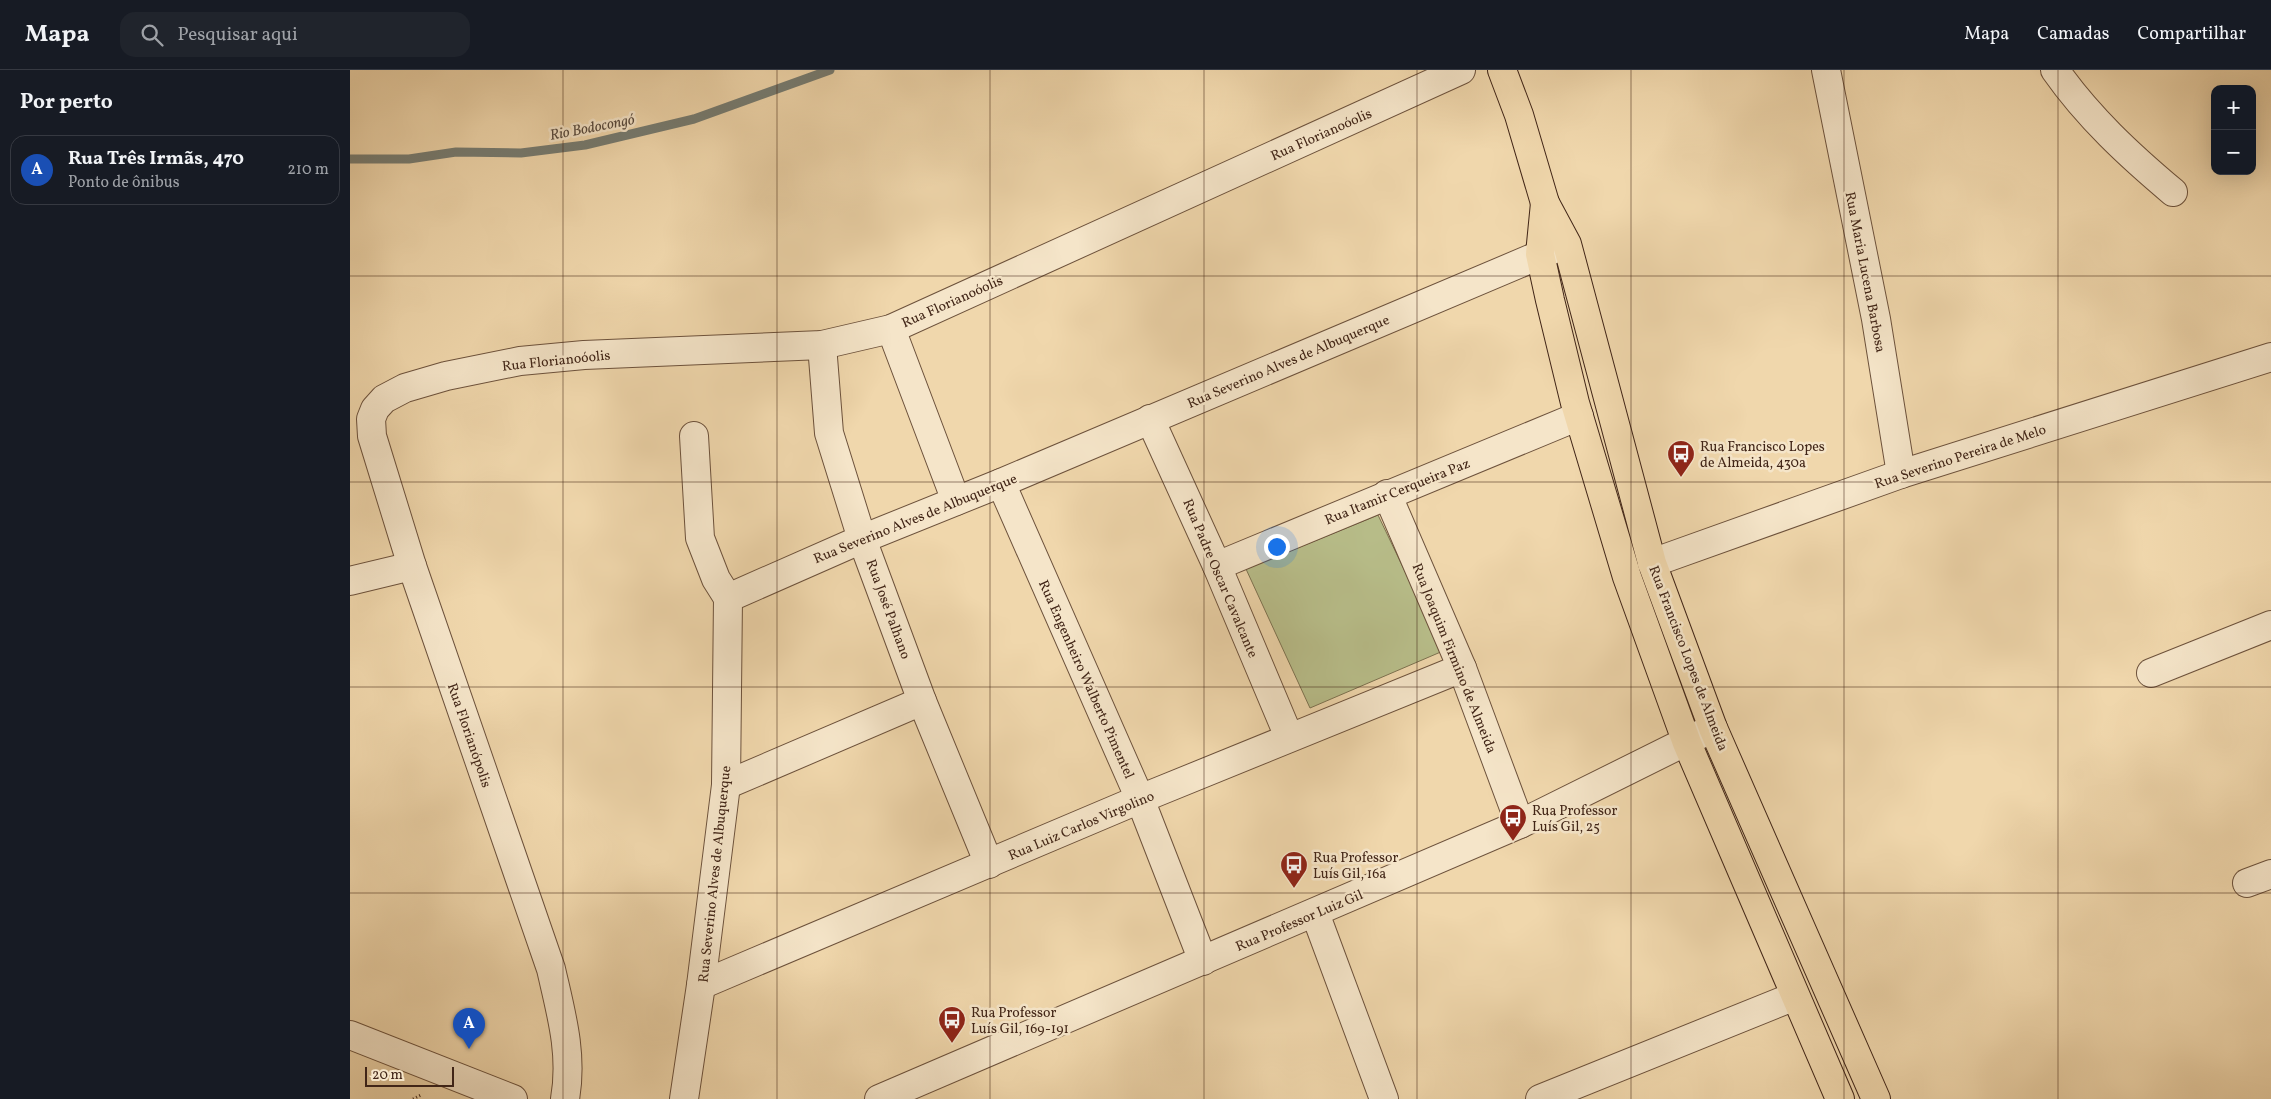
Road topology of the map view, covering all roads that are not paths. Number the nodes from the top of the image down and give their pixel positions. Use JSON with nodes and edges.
{"nodes":[{"id":1,"x":1461,"y":70,"type":"edge"},
{"id":2,"x":1502,"y":70,"type":"edge"},
{"id":3,"x":1826,"y":70,"type":"edge"},
{"id":4,"x":2055,"y":70,"type":"edge"},
{"id":5,"x":2173,"y":192,"type":"dead end"},
{"id":6,"x":1545,"y":203,"type":"junction"},
{"id":7,"x":1567,"y":244,"type":"junction"},
{"id":8,"x":1540,"y":254,"type":"junction"},
{"id":9,"x":892,"y":329,"type":"junction"},
{"id":10,"x":822,"y":345,"type":"junction"},
{"id":11,"x":2268,"y":364,"type":"edge"},
{"id":12,"x":405,"y":388,"type":"joint"},
{"id":13,"x":1579,"y":416,"type":"junction"},
{"id":14,"x":1150,"y":419,"type":"junction"},
{"id":15,"x":694,"y":436,"type":"dead end"},
{"id":16,"x":1901,"y":474,"type":"junction"},
{"id":17,"x":1000,"y":484,"type":"junction"},
{"id":18,"x":1388,"y":494,"type":"junction"},
{"id":19,"x":956,"y":501,"type":"junction"},
{"id":20,"x":862,"y":538,"type":"junction"},
{"id":21,"x":1652,"y":563,"type":"junction"},
{"id":22,"x":412,"y":566,"type":"junction"},
{"id":23,"x":1217,"y":566,"type":"junction"},
{"id":24,"x":350,"y":581,"type":"edge"},
{"id":25,"x":728,"y":598,"type":"junction"},
{"id":26,"x":2271,"y":625,"type":"edge"},
{"id":27,"x":1462,"y":668,"type":"junction"},
{"id":28,"x":2151,"y":673,"type":"dead end"},
{"id":29,"x":922,"y":701,"type":"junction"},
{"id":30,"x":1713,"y":728,"type":"junction"},
{"id":31,"x":1289,"y":737,"type":"junction"},
{"id":32,"x":1687,"y":743,"type":"junction"},
{"id":33,"x":726,"y":785,"type":"junction"},
{"id":34,"x":1140,"y":799,"type":"junction"},
{"id":35,"x":1520,"y":824,"type":"junction"},
{"id":36,"x":989,"y":864,"type":"junction"},
{"id":37,"x":1315,"y":913,"type":"junction"},
{"id":38,"x":1203,"y":961,"type":"junction"},
{"id":39,"x":701,"y":985,"type":"junction"},
{"id":40,"x":1795,"y":996,"type":"junction"},
{"id":41,"x":350,"y":1035,"type":"edge"},
{"id":42,"x":513,"y":1099,"type":"edge"},
{"id":43,"x":565,"y":1099,"type":"edge"},
{"id":44,"x":684,"y":1099,"type":"edge"},
{"id":45,"x":879,"y":1099,"type":"edge"},
{"id":46,"x":1384,"y":1099,"type":"edge"},
{"id":47,"x":1540,"y":1099,"type":"edge"},
{"id":48,"x":1840,"y":1099,"type":"edge"},
{"id":49,"x":1876,"y":1099,"type":"edge"}],
"edges":[{"from":1,"to":9,"type":"street","name":"Rua Florianoóolis"},
{"from":2,"to":6,"type":"main road","name":"Rua Francisco Lopes de Almeida"},
{"from":3,"to":16,"type":"street","name":"Rua Maria Lucena Barbosa"},
{"from":4,"to":5,"type":"street"},
{"from":6,"to":7,"type":"main road","name":"Rua Francisco Lopes de Almeida"},
{"from":6,"to":8,"type":"main road","name":"Rua Francisco Lopes de Almeida"},
{"from":7,"to":8,"type":"street","name":"Rua Severino Alves de Albuquerque"},
{"from":7,"to":21,"type":"main road","name":"Rua Francisco Lopes de Almeida"},
{"from":8,"to":13,"type":"main road","name":"Rua Francisco Lopes de Almeida"},
{"from":8,"to":14,"type":"street","name":"Rua Severino Alves de Albuquerque"},
{"from":9,"to":10,"type":"street","name":"Rua Florianoóolis"},
{"from":9,"to":19,"type":"street"},
{"from":10,"to":12,"type":"street","name":"Rua Florianoóolis"},
{"from":10,"to":20,"type":"street","name":"Rua José Palhano"},
{"from":11,"to":16,"type":"street","name":"Rua Severino Pereira de Melo"},
{"from":12,"to":22,"type":"street","name":"Rua Florianópolis"},
{"from":13,"to":18,"type":"street","name":"Rua Itamir Cerqueira Paz"},
{"from":13,"to":32,"type":"main road","name":"Rua Francisco Lopes de Almeida"},
{"from":14,"to":17,"type":"street","name":"Rua Severino Alves de Albuquerque"},
{"from":14,"to":23,"type":"street","name":"Rua Padre Oscar Cavalcante"},
{"from":15,"to":25,"type":"street"},
{"from":16,"to":21,"type":"street","name":"Rua Severino Pereira de Melo"},
{"from":17,"to":19,"type":"street","name":"Rua Severino Alves de Albuquerque"},
{"from":17,"to":34,"type":"street","name":"Rua Engenheiro Walberto Pimentel"},
{"from":18,"to":23,"type":"street","name":"Rua Itamir Cerqueira Paz"},
{"from":18,"to":27,"type":"street","name":"Rua Joaquim Firmino de Almeida"},
{"from":19,"to":20,"type":"street","name":"Rua Severino Alves de Albuquerque"},
{"from":20,"to":25,"type":"street","name":"Rua Severino Alves de Albuquerque"},
{"from":20,"to":29,"type":"street","name":"Rua José Palhano"},
{"from":21,"to":30,"type":"main road","name":"Rua Francisco Lopes de Almeida"},
{"from":22,"to":24,"type":"street"},
{"from":22,"to":43,"type":"street","name":"Rua Florianópolis"},
{"from":23,"to":31,"type":"street","name":"Rua Padre Oscar Cavalcante"},
{"from":25,"to":33,"type":"street","name":"Rua Severino Alves de Albuquerque"},
{"from":26,"to":28,"type":"street"},
{"from":27,"to":31,"type":"street","name":"Rua Luiz Carlos Virgolino"},
{"from":27,"to":35,"type":"street","name":"Rua Joaquim Firmino de Almeida"},
{"from":29,"to":33,"type":"street"},
{"from":29,"to":36,"type":"street","name":"Rua José Palhano"},
{"from":30,"to":32,"type":"street","name":"Rua Professor Luiz Gil"},
{"from":30,"to":49,"type":"main road","name":"Rua Francisco Lopes de Almeida"},
{"from":31,"to":34,"type":"street","name":"Rua Luiz Carlos Virgolino"},
{"from":32,"to":35,"type":"street","name":"Rua Professor Luiz Gil"},
{"from":32,"to":40,"type":"main road","name":"Rua Francisco Lopes de Almeida"},
{"from":33,"to":39,"type":"street","name":"Rua Severino Alves de Albuquerque"},
{"from":34,"to":36,"type":"street","name":"Rua Luiz Carlos Virgolino"},
{"from":34,"to":38,"type":"street","name":"Rua Engenheiro Walberto Pimentel"},
{"from":35,"to":37,"type":"street","name":"Rua Professor Luiz Gil"},
{"from":36,"to":39,"type":"street","name":"Rua Luiz Carlos Virgolino"},
{"from":37,"to":38,"type":"street","name":"Rua Professor Luiz Gil"},
{"from":37,"to":46,"type":"street"},
{"from":38,"to":45,"type":"street","name":"Rua Professor Luiz Gil"},
{"from":39,"to":44,"type":"street","name":"Rua Severino Alves de Albuquerque"},
{"from":40,"to":47,"type":"street"},
{"from":40,"to":48,"type":"main road","name":"Rua Francisco Lopes de Almeida"},
{"from":41,"to":42,"type":"street"}]}
